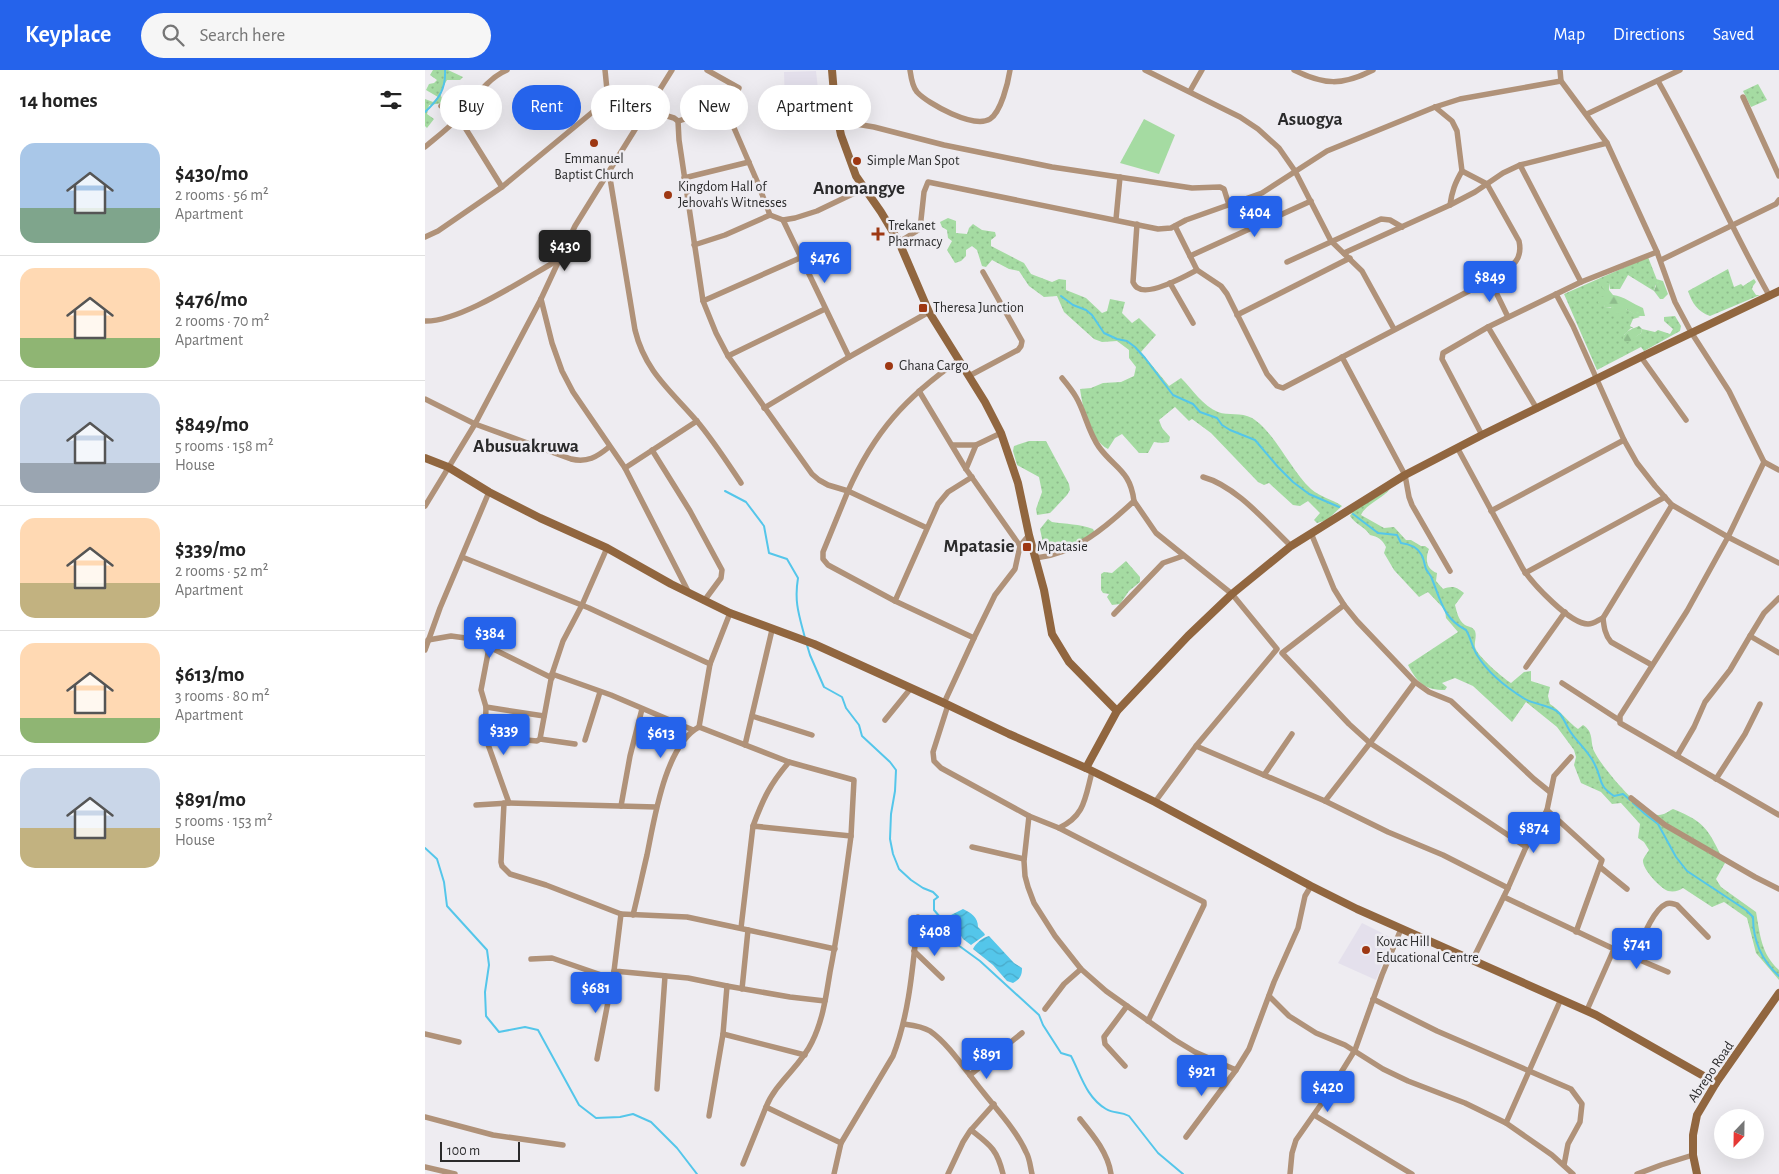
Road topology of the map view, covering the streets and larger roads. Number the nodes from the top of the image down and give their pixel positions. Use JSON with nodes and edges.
{"nodes":[{"id":1,"x":507,"y":70,"type":"edge"},
{"id":2,"x":605,"y":70,"type":"edge"},
{"id":3,"x":672,"y":70,"type":"edge"},
{"id":4,"x":707,"y":70,"type":"edge"},
{"id":5,"x":831,"y":70,"type":"edge"},
{"id":6,"x":910,"y":70,"type":"edge"},
{"id":7,"x":1010,"y":70,"type":"edge"},
{"id":8,"x":1145,"y":70,"type":"edge"},
{"id":9,"x":1202,"y":70,"type":"edge"},
{"id":10,"x":1293,"y":70,"type":"edge"},
{"id":11,"x":1373,"y":70,"type":"edge"},
{"id":12,"x":1560,"y":70,"type":"edge"},
{"id":13,"x":1680,"y":70,"type":"edge"},
{"id":14,"x":1561,"y":81,"type":"junction"},
{"id":15,"x":1658,"y":81,"type":"junction"},
{"id":16,"x":486,"y":85,"type":"edge"},
{"id":17,"x":606,"y":85,"type":"edge"},
{"id":18,"x":663,"y":85,"type":"edge"},
{"id":19,"x":734,"y":85,"type":"edge"},
{"id":20,"x":833,"y":85,"type":"edge"},
{"id":21,"x":1190,"y":91,"type":"junction"},
{"id":22,"x":1743,"y":97,"type":"dead end"},
{"id":23,"x":1435,"y":107,"type":"junction"},
{"id":24,"x":591,"y":113,"type":"edge"},
{"id":25,"x":1587,"y":114,"type":"junction"},
{"id":26,"x":670,"y":117,"type":"edge"},
{"id":27,"x":678,"y":121,"type":"joint"},
{"id":28,"x":871,"y":126,"type":"edge"},
{"id":29,"x":444,"y":130,"type":"edge"},
{"id":30,"x":466,"y":130,"type":"edge"},
{"id":31,"x":635,"y":130,"type":"edge"},
{"id":32,"x":735,"y":130,"type":"edge"},
{"id":33,"x":841,"y":130,"type":"edge"},
{"id":34,"x":1607,"y":143,"type":"junction"},
{"id":35,"x":425,"y":146,"type":"edge"},
{"id":36,"x":749,"y":162,"type":"junction"},
{"id":37,"x":1520,"y":165,"type":"junction"},
{"id":38,"x":1295,"y":171,"type":"junction"},
{"id":39,"x":1462,"y":171,"type":"junction"},
{"id":40,"x":609,"y":172,"type":"junction"},
{"id":41,"x":1779,"y":176,"type":"edge"},
{"id":42,"x":1120,"y":177,"type":"junction"},
{"id":43,"x":684,"y":178,"type":"junction"},
{"id":44,"x":1487,"y":184,"type":"junction"},
{"id":45,"x":502,"y":187,"type":"junction"},
{"id":46,"x":863,"y":189,"type":"junction"},
{"id":47,"x":1779,"y":200,"type":"edge"},
{"id":48,"x":1311,"y":201,"type":"junction"},
{"id":49,"x":1450,"y":205,"type":"junction"},
{"id":50,"x":1229,"y":206,"type":"junction"},
{"id":51,"x":770,"y":215,"type":"junction"},
{"id":52,"x":1115,"y":219,"type":"junction"},
{"id":53,"x":783,"y":220,"type":"junction"},
{"id":54,"x":1137,"y":224,"type":"junction"},
{"id":55,"x":1175,"y":226,"type":"junction"},
{"id":56,"x":1732,"y":226,"type":"junction"},
{"id":57,"x":1402,"y":227,"type":"junction"},
{"id":58,"x":425,"y":237,"type":"edge"},
{"id":59,"x":1331,"y":241,"type":"junction"},
{"id":60,"x":899,"y":242,"type":"junction"},
{"id":61,"x":694,"y":245,"type":"junction"},
{"id":62,"x":1657,"y":252,"type":"junction"},
{"id":63,"x":1344,"y":253,"type":"junction"},
{"id":64,"x":1190,"y":256,"type":"junction"},
{"id":65,"x":560,"y":258,"type":"junction"},
{"id":66,"x":801,"y":258,"type":"junction"},
{"id":67,"x":1349,"y":258,"type":"junction"},
{"id":68,"x":1661,"y":260,"type":"junction"},
{"id":69,"x":1287,"y":262,"type":"dead end"},
{"id":70,"x":1197,"y":270,"type":"junction"},
{"id":71,"x":983,"y":272,"type":"dead end"},
{"id":72,"x":1490,"y":280,"type":"junction"},
{"id":73,"x":1581,"y":282,"type":"junction"},
{"id":74,"x":1170,"y":283,"type":"junction"},
{"id":75,"x":1779,"y":291,"type":"edge"},
{"id":76,"x":1556,"y":294,"type":"junction"},
{"id":77,"x":1769,"y":295,"type":"junction"},
{"id":78,"x":541,"y":299,"type":"junction"},
{"id":79,"x":703,"y":301,"type":"junction"},
{"id":80,"x":825,"y":309,"type":"junction"},
{"id":81,"x":929,"y":312,"type":"junction"},
{"id":82,"x":1237,"y":315,"type":"junction"},
{"id":83,"x":1509,"y":317,"type":"junction"},
{"id":84,"x":425,"y":321,"type":"edge"},
{"id":85,"x":1193,"y":323,"type":"dead end"},
{"id":86,"x":1488,"y":327,"type":"junction"},
{"id":87,"x":1394,"y":329,"type":"junction"},
{"id":88,"x":1691,"y":332,"type":"junction"},
{"id":89,"x":728,"y":356,"type":"junction"},
{"id":90,"x":849,"y":357,"type":"junction"},
{"id":91,"x":1342,"y":357,"type":"junction"},
{"id":92,"x":1641,"y":357,"type":"junction"},
{"id":93,"x":959,"y":360,"type":"junction"},
{"id":94,"x":969,"y":376,"type":"junction"},
{"id":95,"x":1062,"y":378,"type":"dead end"},
{"id":96,"x":1596,"y":378,"type":"junction"},
{"id":97,"x":919,"y":391,"type":"junction"},
{"id":98,"x":425,"y":399,"type":"edge"},
{"id":99,"x":764,"y":408,"type":"junction"},
{"id":100,"x":1537,"y":410,"type":"junction"},
{"id":101,"x":1686,"y":420,"type":"dead end"},
{"id":102,"x":697,"y":421,"type":"junction"},
{"id":103,"x":475,"y":424,"type":"junction"},
{"id":104,"x":1001,"y":433,"type":"junction"},
{"id":105,"x":1482,"y":435,"type":"junction"},
{"id":106,"x":1624,"y":440,"type":"junction"},
{"id":107,"x":953,"y":445,"type":"junction"},
{"id":108,"x":976,"y":445,"type":"junction"},
{"id":109,"x":609,"y":447,"type":"junction"},
{"id":110,"x":1458,"y":449,"type":"junction"},
{"id":111,"x":652,"y":450,"type":"junction"},
{"id":112,"x":425,"y":458,"type":"edge"},
{"id":113,"x":1764,"y":462,"type":"junction"},
{"id":114,"x":448,"y":467,"type":"junction"},
{"id":115,"x":625,"y":468,"type":"junction"},
{"id":116,"x":966,"y":470,"type":"junction"},
{"id":117,"x":1779,"y":470,"type":"edge"},
{"id":118,"x":1405,"y":476,"type":"junction"},
{"id":119,"x":972,"y":477,"type":"junction"},
{"id":120,"x":1203,"y":477,"type":"dead end"},
{"id":121,"x":741,"y":483,"type":"dead end"},
{"id":122,"x":848,"y":491,"type":"junction"},
{"id":123,"x":489,"y":492,"type":"junction"},
{"id":124,"x":1665,"y":497,"type":"junction"},
{"id":125,"x":1134,"y":501,"type":"junction"},
{"id":126,"x":1672,"y":505,"type":"junction"},
{"id":127,"x":425,"y":506,"type":"edge"},
{"id":128,"x":1491,"y":511,"type":"junction"},
{"id":129,"x":927,"y":528,"type":"junction"},
{"id":130,"x":1311,"y":533,"type":"junction"},
{"id":131,"x":1029,"y":535,"type":"junction"},
{"id":132,"x":1728,"y":537,"type":"junction"},
{"id":133,"x":1020,"y":546,"type":"junction"},
{"id":134,"x":1291,"y":546,"type":"junction"},
{"id":135,"x":607,"y":548,"type":"junction"},
{"id":136,"x":1183,"y":556,"type":"junction"},
{"id":137,"x":461,"y":557,"type":"junction"},
{"id":138,"x":1036,"y":558,"type":"junction"},
{"id":139,"x":1779,"y":562,"type":"edge"},
{"id":140,"x":1450,"y":571,"type":"dead end"},
{"id":141,"x":1525,"y":572,"type":"junction"},
{"id":142,"x":689,"y":593,"type":"junction"},
{"id":143,"x":1232,"y":594,"type":"junction"},
{"id":144,"x":1779,"y":598,"type":"edge"},
{"id":145,"x":704,"y":600,"type":"junction"},
{"id":146,"x":895,"y":601,"type":"junction"},
{"id":147,"x":582,"y":605,"type":"junction"},
{"id":148,"x":1343,"y":605,"type":"junction"},
{"id":149,"x":1565,"y":612,"type":"junction"},
{"id":150,"x":730,"y":613,"type":"junction"},
{"id":151,"x":1114,"y":614,"type":"dead end"},
{"id":152,"x":1603,"y":618,"type":"junction"},
{"id":153,"x":772,"y":630,"type":"junction"},
{"id":154,"x":1750,"y":636,"type":"junction"},
{"id":155,"x":974,"y":638,"type":"junction"},
{"id":156,"x":428,"y":640,"type":"junction"},
{"id":157,"x":489,"y":648,"type":"junction"},
{"id":158,"x":425,"y":650,"type":"edge"},
{"id":159,"x":1279,"y":651,"type":"junction"},
{"id":160,"x":1779,"y":653,"type":"edge"},
{"id":161,"x":710,"y":664,"type":"junction"},
{"id":162,"x":1652,"y":665,"type":"junction"},
{"id":163,"x":1526,"y":667,"type":"dead end"},
{"id":164,"x":552,"y":676,"type":"junction"},
{"id":165,"x":1415,"y":682,"type":"junction"},
{"id":166,"x":1562,"y":683,"type":"dead end"},
{"id":167,"x":911,"y":688,"type":"junction"},
{"id":168,"x":599,"y":692,"type":"junction"},
{"id":169,"x":946,"y":704,"type":"junction"},
{"id":170,"x":1760,"y":704,"type":"dead end"},
{"id":171,"x":485,"y":707,"type":"junction"},
{"id":172,"x":642,"y":709,"type":"junction"},
{"id":173,"x":1117,"y":711,"type":"junction"},
{"id":174,"x":544,"y":716,"type":"junction"},
{"id":175,"x":752,"y":716,"type":"junction"},
{"id":176,"x":885,"y":720,"type":"dead end"},
{"id":177,"x":1619,"y":720,"type":"junction"},
{"id":178,"x":696,"y":729,"type":"junction"},
{"id":179,"x":1292,"y":734,"type":"dead end"},
{"id":180,"x":812,"y":735,"type":"dead end"},
{"id":181,"x":485,"y":736,"type":"junction"},
{"id":182,"x":540,"y":739,"type":"junction"},
{"id":183,"x":585,"y":740,"type":"dead end"},
{"id":184,"x":1370,"y":743,"type":"junction"},
{"id":185,"x":575,"y":744,"type":"dead end"},
{"id":186,"x":745,"y":745,"type":"junction"},
{"id":187,"x":1196,"y":746,"type":"junction"},
{"id":188,"x":1677,"y":756,"type":"junction"},
{"id":189,"x":1571,"y":757,"type":"dead end"},
{"id":190,"x":789,"y":762,"type":"junction"},
{"id":191,"x":1089,"y":770,"type":"junction"},
{"id":192,"x":1263,"y":775,"type":"junction"},
{"id":193,"x":1716,"y":779,"type":"junction"},
{"id":194,"x":1550,"y":792,"type":"junction"},
{"id":195,"x":1631,"y":798,"type":"dead end"},
{"id":196,"x":1325,"y":801,"type":"junction"},
{"id":197,"x":1155,"y":802,"type":"junction"},
{"id":198,"x":507,"y":803,"type":"junction"},
{"id":199,"x":477,"y":805,"type":"dead end"},
{"id":200,"x":621,"y":806,"type":"junction"},
{"id":201,"x":656,"y":807,"type":"junction"},
{"id":202,"x":1547,"y":810,"type":"junction"},
{"id":203,"x":1779,"y":815,"type":"edge"},
{"id":204,"x":1029,"y":816,"type":"junction"},
{"id":205,"x":753,"y":826,"type":"junction"},
{"id":206,"x":1059,"y":828,"type":"junction"},
{"id":207,"x":851,"y":836,"type":"junction"},
{"id":208,"x":973,"y":847,"type":"dead end"},
{"id":209,"x":1526,"y":847,"type":"junction"},
{"id":210,"x":1024,"y":859,"type":"junction"},
{"id":211,"x":1600,"y":867,"type":"junction"},
{"id":212,"x":1311,"y":886,"type":"junction"},
{"id":213,"x":1508,"y":888,"type":"junction"},
{"id":214,"x":1627,"y":889,"type":"dead end"},
{"id":215,"x":1779,"y":889,"type":"edge"},
{"id":216,"x":1503,"y":897,"type":"junction"},
{"id":217,"x":621,"y":914,"type":"junction"},
{"id":218,"x":633,"y":915,"type":"junction"},
{"id":219,"x":918,"y":917,"type":"dead end"},
{"id":220,"x":744,"y":929,"type":"junction"},
{"id":221,"x":1401,"y":929,"type":"junction"},
{"id":222,"x":1576,"y":932,"type":"junction"},
{"id":223,"x":1708,"y":937,"type":"dead end"},
{"id":224,"x":835,"y":948,"type":"junction"},
{"id":225,"x":1614,"y":950,"type":"junction"},
{"id":226,"x":914,"y":952,"type":"junction"},
{"id":227,"x":1634,"y":958,"type":"junction"},
{"id":228,"x":531,"y":959,"type":"dead end"},
{"id":229,"x":1473,"y":959,"type":"junction"},
{"id":230,"x":1081,"y":969,"type":"junction"},
{"id":231,"x":613,"y":971,"type":"junction"},
{"id":232,"x":1669,"y":972,"type":"dead end"},
{"id":233,"x":665,"y":976,"type":"junction"},
{"id":234,"x":942,"y":978,"type":"dead end"},
{"id":235,"x":613,"y":979,"type":"junction"},
{"id":236,"x":727,"y":986,"type":"junction"},
{"id":237,"x":742,"y":989,"type":"junction"},
{"id":238,"x":1779,"y":993,"type":"edge"},
{"id":239,"x":1269,"y":996,"type":"junction"},
{"id":240,"x":1373,"y":999,"type":"junction"},
{"id":241,"x":1561,"y":999,"type":"junction"},
{"id":242,"x":825,"y":1002,"type":"junction"},
{"id":243,"x":1127,"y":1006,"type":"junction"},
{"id":244,"x":1045,"y":1009,"type":"dead end"},
{"id":245,"x":1587,"y":1010,"type":"junction"},
{"id":246,"x":1148,"y":1021,"type":"junction"},
{"id":247,"x":904,"y":1024,"type":"junction"},
{"id":248,"x":425,"y":1034,"type":"edge"},
{"id":249,"x":723,"y":1034,"type":"junction"},
{"id":250,"x":1022,"y":1034,"type":"dead end"},
{"id":251,"x":459,"y":1042,"type":"dead end"},
{"id":252,"x":1355,"y":1050,"type":"junction"},
{"id":253,"x":805,"y":1055,"type":"junction"},
{"id":254,"x":597,"y":1059,"type":"dead end"},
{"id":255,"x":1125,"y":1066,"type":"dead end"},
{"id":256,"x":1236,"y":1070,"type":"junction"},
{"id":257,"x":1529,"y":1071,"type":"junction"},
{"id":258,"x":970,"y":1075,"type":"junction"},
{"id":259,"x":1716,"y":1083,"type":"junction"},
{"id":260,"x":657,"y":1089,"type":"dead end"},
{"id":261,"x":994,"y":1104,"type":"junction"},
{"id":262,"x":766,"y":1107,"type":"junction"},
{"id":263,"x":709,"y":1116,"type":"dead end"},
{"id":264,"x":1314,"y":1116,"type":"junction"},
{"id":265,"x":425,"y":1117,"type":"edge"},
{"id":266,"x":1080,"y":1119,"type":"dead end"},
{"id":267,"x":1507,"y":1123,"type":"junction"},
{"id":268,"x":971,"y":1130,"type":"junction"},
{"id":269,"x":1186,"y":1138,"type":"dead end"},
{"id":270,"x":841,"y":1143,"type":"junction"},
{"id":271,"x":563,"y":1145,"type":"dead end"},
{"id":272,"x":1693,"y":1155,"type":"junction"},
{"id":273,"x":743,"y":1164,"type":"dead end"},
{"id":274,"x":1565,"y":1165,"type":"junction"},
{"id":275,"x":425,"y":1167,"type":"edge"},
{"id":276,"x":455,"y":1174,"type":"edge"},
{"id":277,"x":834,"y":1174,"type":"edge"},
{"id":278,"x":948,"y":1174,"type":"edge"},
{"id":279,"x":1003,"y":1174,"type":"edge"},
{"id":280,"x":1031,"y":1174,"type":"edge"},
{"id":281,"x":1111,"y":1174,"type":"edge"},
{"id":282,"x":1289,"y":1174,"type":"edge"},
{"id":283,"x":1413,"y":1174,"type":"edge"},
{"id":284,"x":1573,"y":1174,"type":"edge"},
{"id":285,"x":1637,"y":1174,"type":"edge"},
{"id":286,"x":1697,"y":1174,"type":"edge"}],
"edges":[{"from":1,"to":16,"type":"street"},
{"from":2,"to":17,"type":"street"},
{"from":3,"to":18,"type":"street"},
{"from":4,"to":19,"type":"street"},
{"from":5,"to":20,"type":"street"},
{"from":6,"to":7,"type":"street"},
{"from":8,"to":21,"type":"street"},
{"from":9,"to":21,"type":"street"},
{"from":10,"to":11,"type":"street"},
{"from":12,"to":14,"type":"street"},
{"from":13,"to":15,"type":"street"},
{"from":14,"to":23,"type":"street"},
{"from":14,"to":25,"type":"street"},
{"from":15,"to":25,"type":"street"},
{"from":15,"to":56,"type":"street"},
{"from":21,"to":38,"type":"street"},
{"from":22,"to":41,"type":"street"},
{"from":23,"to":38,"type":"street"},
{"from":23,"to":39,"type":"street"},
{"from":24,"to":45,"type":"street"},
{"from":25,"to":34,"type":"street"},
{"from":26,"to":27,"type":"street"},
{"from":27,"to":43,"type":"street"},
{"from":28,"to":42,"type":"street"},
{"from":29,"to":35,"type":"street"},
{"from":30,"to":45,"type":"street"},
{"from":31,"to":40,"type":"street"},
{"from":32,"to":36,"type":"street"},
{"from":33,"to":46,"type":"street"},
{"from":34,"to":37,"type":"street"},
{"from":34,"to":62,"type":"street"},
{"from":36,"to":43,"type":"street"},
{"from":36,"to":51,"type":"street"},
{"from":37,"to":44,"type":"street"},
{"from":37,"to":73,"type":"street"},
{"from":38,"to":48,"type":"street"},
{"from":38,"to":50,"type":"street"},
{"from":39,"to":44,"type":"street"},
{"from":39,"to":49,"type":"street"},
{"from":40,"to":65,"type":"street"},
{"from":40,"to":102,"type":"street"},
{"from":42,"to":50,"type":"street"},
{"from":42,"to":52,"type":"street"},
{"from":43,"to":61,"type":"street"},
{"from":44,"to":49,"type":"street"},
{"from":44,"to":72,"type":"street"},
{"from":45,"to":58,"type":"street"},
{"from":46,"to":53,"type":"street"},
{"from":46,"to":60,"type":"street"},
{"from":47,"to":56,"type":"street"},
{"from":48,"to":59,"type":"street"},
{"from":48,"to":64,"type":"street"},
{"from":49,"to":57,"type":"street"},
{"from":50,"to":55,"type":"street"},
{"from":51,"to":53,"type":"street"},
{"from":51,"to":61,"type":"street"},
{"from":52,"to":54,"type":"street"},
{"from":52,"to":60,"type":"street"},
{"from":53,"to":66,"type":"street"},
{"from":54,"to":55,"type":"street"},
{"from":54,"to":74,"type":"street"},
{"from":55,"to":64,"type":"street"},
{"from":56,"to":68,"type":"street"},
{"from":56,"to":77,"type":"street"},
{"from":57,"to":59,"type":"street"},
{"from":57,"to":63,"type":"street"},
{"from":59,"to":63,"type":"street"},
{"from":59,"to":69,"type":"street"},
{"from":60,"to":81,"type":"street"},
{"from":61,"to":79,"type":"street"},
{"from":62,"to":68,"type":"street"},
{"from":62,"to":73,"type":"street"},
{"from":63,"to":67,"type":"street"},
{"from":64,"to":70,"type":"street"},
{"from":65,"to":78,"type":"street"},
{"from":65,"to":84,"type":"street"},
{"from":66,"to":79,"type":"street"},
{"from":66,"to":80,"type":"street"},
{"from":67,"to":82,"type":"street"},
{"from":67,"to":87,"type":"street"},
{"from":68,"to":88,"type":"street"},
{"from":70,"to":74,"type":"street"},
{"from":70,"to":82,"type":"street"},
{"from":71,"to":94,"type":"street"},
{"from":72,"to":83,"type":"street"},
{"from":72,"to":87,"type":"street"},
{"from":73,"to":76,"type":"street"},
{"from":74,"to":85,"type":"street"},
{"from":75,"to":77,"type":"street"},
{"from":76,"to":83,"type":"street"},
{"from":76,"to":96,"type":"street"},
{"from":77,"to":88,"type":"street"},
{"from":78,"to":103,"type":"street"},
{"from":78,"to":109,"type":"street"},
{"from":79,"to":89,"type":"street"},
{"from":80,"to":89,"type":"street"},
{"from":80,"to":90,"type":"street"},
{"from":81,"to":90,"type":"street"},
{"from":81,"to":93,"type":"street"},
{"from":82,"to":91,"type":"street"},
{"from":83,"to":86,"type":"street"},
{"from":86,"to":100,"type":"street"},
{"from":86,"to":105,"type":"street"},
{"from":87,"to":91,"type":"street"},
{"from":88,"to":92,"type":"street"},
{"from":88,"to":113,"type":"street"},
{"from":89,"to":99,"type":"street"},
{"from":90,"to":99,"type":"street"},
{"from":91,"to":118,"type":"street"},
{"from":92,"to":96,"type":"street"},
{"from":92,"to":101,"type":"street"},
{"from":93,"to":94,"type":"street"},
{"from":93,"to":97,"type":"street"},
{"from":94,"to":104,"type":"street"},
{"from":95,"to":125,"type":"street"},
{"from":96,"to":100,"type":"street"},
{"from":96,"to":106,"type":"street"},
{"from":97,"to":107,"type":"street"},
{"from":97,"to":122,"type":"street"},
{"from":98,"to":103,"type":"street"},
{"from":99,"to":122,"type":"street"},
{"from":100,"to":105,"type":"street"},
{"from":102,"to":111,"type":"street"},
{"from":102,"to":121,"type":"street"},
{"from":103,"to":109,"type":"street"},
{"from":103,"to":114,"type":"street"},
{"from":104,"to":108,"type":"street"},
{"from":104,"to":131,"type":"street"},
{"from":105,"to":110,"type":"street"},
{"from":106,"to":124,"type":"street"},
{"from":106,"to":128,"type":"street"},
{"from":107,"to":108,"type":"street"},
{"from":107,"to":116,"type":"street"},
{"from":108,"to":116,"type":"street"},
{"from":109,"to":115,"type":"street"},
{"from":110,"to":118,"type":"street"},
{"from":110,"to":128,"type":"street"},
{"from":111,"to":115,"type":"street"},
{"from":111,"to":145,"type":"street"},
{"from":112,"to":114,"type":"street"},
{"from":113,"to":117,"type":"street"},
{"from":113,"to":132,"type":"street"},
{"from":114,"to":123,"type":"street"},
{"from":114,"to":127,"type":"street"},
{"from":115,"to":142,"type":"street"},
{"from":116,"to":119,"type":"street"},
{"from":118,"to":130,"type":"street"},
{"from":118,"to":140,"type":"street"},
{"from":119,"to":129,"type":"street"},
{"from":119,"to":133,"type":"street"},
{"from":120,"to":134,"type":"street"},
{"from":122,"to":129,"type":"street"},
{"from":122,"to":146,"type":"street"},
{"from":123,"to":135,"type":"street"},
{"from":123,"to":137,"type":"street"},
{"from":124,"to":126,"type":"street"},
{"from":124,"to":141,"type":"street"},
{"from":125,"to":136,"type":"street"},
{"from":125,"to":138,"type":"street"},
{"from":126,"to":132,"type":"street"},
{"from":126,"to":152,"type":"street"},
{"from":128,"to":141,"type":"street"},
{"from":129,"to":146,"type":"street"},
{"from":130,"to":134,"type":"street"},
{"from":130,"to":148,"type":"street"},
{"from":131,"to":133,"type":"street"},
{"from":131,"to":138,"type":"street"},
{"from":132,"to":139,"type":"street"},
{"from":132,"to":162,"type":"street"},
{"from":133,"to":155,"type":"street"},
{"from":134,"to":143,"type":"street"},
{"from":135,"to":142,"type":"street"},
{"from":135,"to":147,"type":"street"},
{"from":136,"to":143,"type":"street"},
{"from":136,"to":151,"type":"street"},
{"from":137,"to":147,"type":"street"},
{"from":137,"to":156,"type":"street"},
{"from":138,"to":173,"type":"street"},
{"from":141,"to":149,"type":"street"},
{"from":142,"to":145,"type":"street"},
{"from":143,"to":159,"type":"street"},
{"from":143,"to":173,"type":"street"},
{"from":144,"to":154,"type":"street"},
{"from":145,"to":150,"type":"street"},
{"from":146,"to":155,"type":"street"},
{"from":147,"to":161,"type":"street"},
{"from":147,"to":164,"type":"street"},
{"from":148,"to":159,"type":"street"},
{"from":148,"to":165,"type":"street"},
{"from":149,"to":152,"type":"street"},
{"from":149,"to":163,"type":"street"},
{"from":150,"to":153,"type":"street"},
{"from":150,"to":161,"type":"street"},
{"from":152,"to":162,"type":"street"},
{"from":153,"to":167,"type":"street"},
{"from":153,"to":175,"type":"street"},
{"from":154,"to":160,"type":"street"},
{"from":154,"to":188,"type":"street"},
{"from":155,"to":169,"type":"street"},
{"from":156,"to":157,"type":"street"},
{"from":156,"to":158,"type":"street"},
{"from":157,"to":164,"type":"street"},
{"from":157,"to":171,"type":"street"},
{"from":159,"to":184,"type":"street"},
{"from":159,"to":187,"type":"street"},
{"from":161,"to":178,"type":"street"},
{"from":162,"to":177,"type":"street"},
{"from":164,"to":168,"type":"street"},
{"from":164,"to":174,"type":"street"},
{"from":165,"to":184,"type":"street"},
{"from":165,"to":194,"type":"street"},
{"from":166,"to":177,"type":"street"},
{"from":167,"to":169,"type":"street"},
{"from":167,"to":176,"type":"street"},
{"from":168,"to":172,"type":"street"},
{"from":168,"to":183,"type":"street"},
{"from":169,"to":191,"type":"street"},
{"from":169,"to":204,"type":"street"},
{"from":170,"to":193,"type":"street"},
{"from":171,"to":174,"type":"street"},
{"from":171,"to":181,"type":"street"},
{"from":172,"to":178,"type":"street"},
{"from":172,"to":200,"type":"street"},
{"from":173,"to":191,"type":"street"},
{"from":174,"to":182,"type":"street"},
{"from":175,"to":180,"type":"street"},
{"from":175,"to":186,"type":"street"},
{"from":177,"to":188,"type":"street"},
{"from":178,"to":186,"type":"street"},
{"from":178,"to":201,"type":"street"},
{"from":179,"to":192,"type":"street"},
{"from":181,"to":182,"type":"street"},
{"from":181,"to":198,"type":"street"},
{"from":182,"to":185,"type":"street"},
{"from":184,"to":196,"type":"street"},
{"from":184,"to":209,"type":"street"},
{"from":186,"to":190,"type":"street"},
{"from":187,"to":192,"type":"street"},
{"from":187,"to":197,"type":"street"},
{"from":188,"to":193,"type":"street"},
{"from":189,"to":194,"type":"street"},
{"from":190,"to":205,"type":"street"},
{"from":190,"to":207,"type":"street"},
{"from":191,"to":197,"type":"street"},
{"from":191,"to":206,"type":"street"},
{"from":192,"to":196,"type":"street"},
{"from":193,"to":203,"type":"street"},
{"from":194,"to":202,"type":"street"},
{"from":195,"to":215,"type":"street"},
{"from":196,"to":213,"type":"street"},
{"from":197,"to":212,"type":"street"},
{"from":198,"to":199,"type":"street"},
{"from":198,"to":200,"type":"street"},
{"from":198,"to":217,"type":"street"},
{"from":200,"to":201,"type":"street"},
{"from":201,"to":218,"type":"street"},
{"from":202,"to":209,"type":"street"},
{"from":202,"to":211,"type":"street"},
{"from":204,"to":206,"type":"street"},
{"from":204,"to":210,"type":"street"},
{"from":205,"to":207,"type":"street"},
{"from":205,"to":220,"type":"street"},
{"from":206,"to":246,"type":"street"},
{"from":207,"to":224,"type":"street"},
{"from":208,"to":210,"type":"street"},
{"from":209,"to":213,"type":"street"},
{"from":210,"to":230,"type":"street"},
{"from":211,"to":214,"type":"street"},
{"from":211,"to":222,"type":"street"},
{"from":212,"to":221,"type":"street"},
{"from":212,"to":239,"type":"street"},
{"from":213,"to":216,"type":"street"},
{"from":216,"to":222,"type":"street"},
{"from":216,"to":229,"type":"street"},
{"from":217,"to":218,"type":"street"},
{"from":217,"to":231,"type":"street"},
{"from":218,"to":220,"type":"street"},
{"from":219,"to":226,"type":"street"},
{"from":220,"to":224,"type":"street"},
{"from":220,"to":237,"type":"street"},
{"from":221,"to":229,"type":"street"},
{"from":221,"to":240,"type":"street"},
{"from":222,"to":225,"type":"street"},
{"from":223,"to":227,"type":"street"},
{"from":224,"to":242,"type":"street"},
{"from":225,"to":227,"type":"street"},
{"from":225,"to":245,"type":"street"},
{"from":226,"to":234,"type":"street"},
{"from":226,"to":247,"type":"street"},
{"from":227,"to":232,"type":"street"},
{"from":228,"to":235,"type":"street"},
{"from":229,"to":241,"type":"street"},
{"from":230,"to":243,"type":"street"},
{"from":230,"to":244,"type":"street"},
{"from":231,"to":233,"type":"street"},
{"from":231,"to":235,"type":"street"},
{"from":233,"to":236,"type":"street"},
{"from":233,"to":260,"type":"street"},
{"from":235,"to":254,"type":"street"},
{"from":236,"to":237,"type":"street"},
{"from":236,"to":249,"type":"street"},
{"from":237,"to":242,"type":"street"},
{"from":238,"to":259,"type":"street","name":"Abrepo Road"},
{"from":239,"to":252,"type":"street"},
{"from":239,"to":256,"type":"street"},
{"from":240,"to":252,"type":"street"},
{"from":240,"to":257,"type":"street"},
{"from":241,"to":245,"type":"street"},
{"from":241,"to":257,"type":"street"},
{"from":242,"to":253,"type":"street"},
{"from":243,"to":246,"type":"street"},
{"from":243,"to":255,"type":"street"},
{"from":245,"to":259,"type":"street"},
{"from":246,"to":256,"type":"street"},
{"from":247,"to":258,"type":"street"},
{"from":247,"to":270,"type":"street"},
{"from":248,"to":251,"type":"street"},
{"from":249,"to":253,"type":"street"},
{"from":249,"to":263,"type":"street"},
{"from":250,"to":258,"type":"street"},
{"from":252,"to":264,"type":"street"},
{"from":252,"to":267,"type":"street"},
{"from":253,"to":262,"type":"street"},
{"from":256,"to":269,"type":"street"},
{"from":257,"to":267,"type":"street"},
{"from":257,"to":274,"type":"street"},
{"from":258,"to":261,"type":"street"},
{"from":259,"to":272,"type":"street","name":"Abrepo Road"},
{"from":261,"to":268,"type":"street"},
{"from":261,"to":280,"type":"street"},
{"from":262,"to":270,"type":"street"},
{"from":262,"to":273,"type":"street"},
{"from":264,"to":282,"type":"street"},
{"from":264,"to":283,"type":"street"},
{"from":265,"to":271,"type":"street"},
{"from":266,"to":281,"type":"street"},
{"from":267,"to":274,"type":"street"},
{"from":268,"to":278,"type":"street"},
{"from":268,"to":279,"type":"street"},
{"from":270,"to":277,"type":"street"},
{"from":272,"to":285,"type":"street"},
{"from":272,"to":286,"type":"street","name":"Abrepo Road"},
{"from":274,"to":284,"type":"street"},
{"from":275,"to":276,"type":"street"}]}
